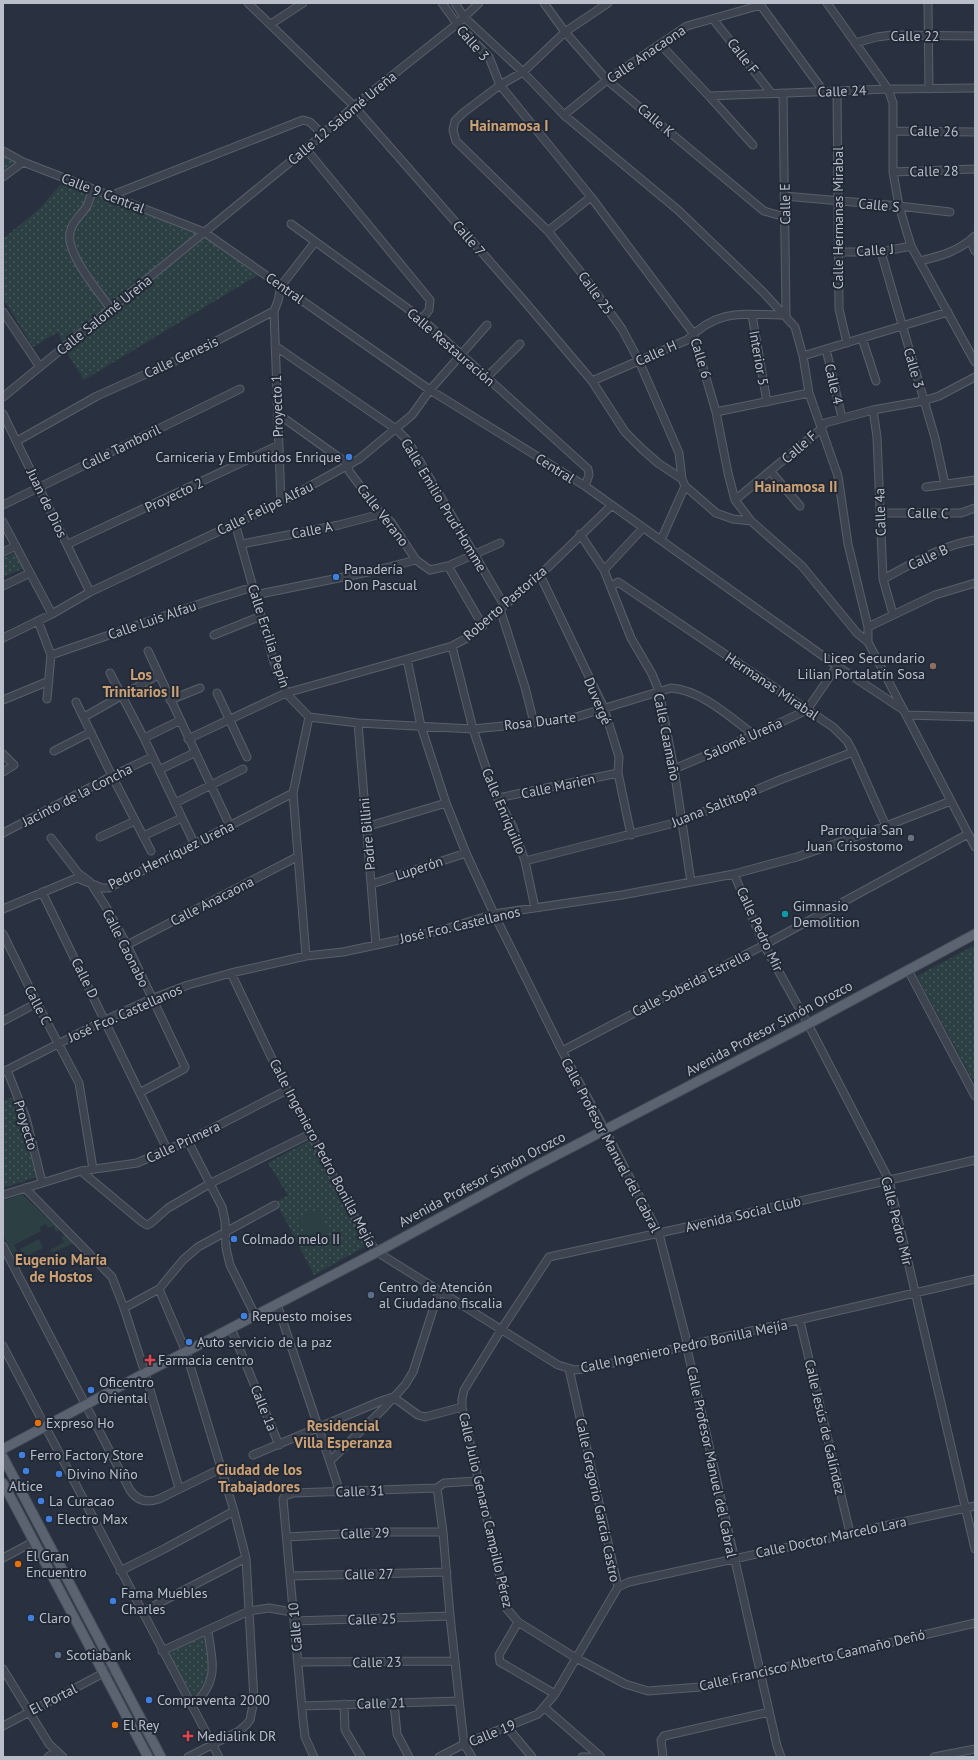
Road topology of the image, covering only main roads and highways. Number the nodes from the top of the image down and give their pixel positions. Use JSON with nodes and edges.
{"nodes":[{"id":1,"x":975,"y":934,"type":"edge"},
{"id":2,"x":3,"y":1449,"type":"edge"},
{"id":3,"x":3,"y":1457,"type":"edge"},
{"id":4,"x":3,"y":1483,"type":"edge"},
{"id":5,"x":148,"y":1757,"type":"edge"},
{"id":6,"x":161,"y":1757,"type":"edge"}],
"edges":[{"from":1,"to":2,"type":"main road","name":"Avenida Profesor Simón Orozco"},
{"from":3,"to":6,"type":"main road"},
{"from":4,"to":5,"type":"main road"}]}
